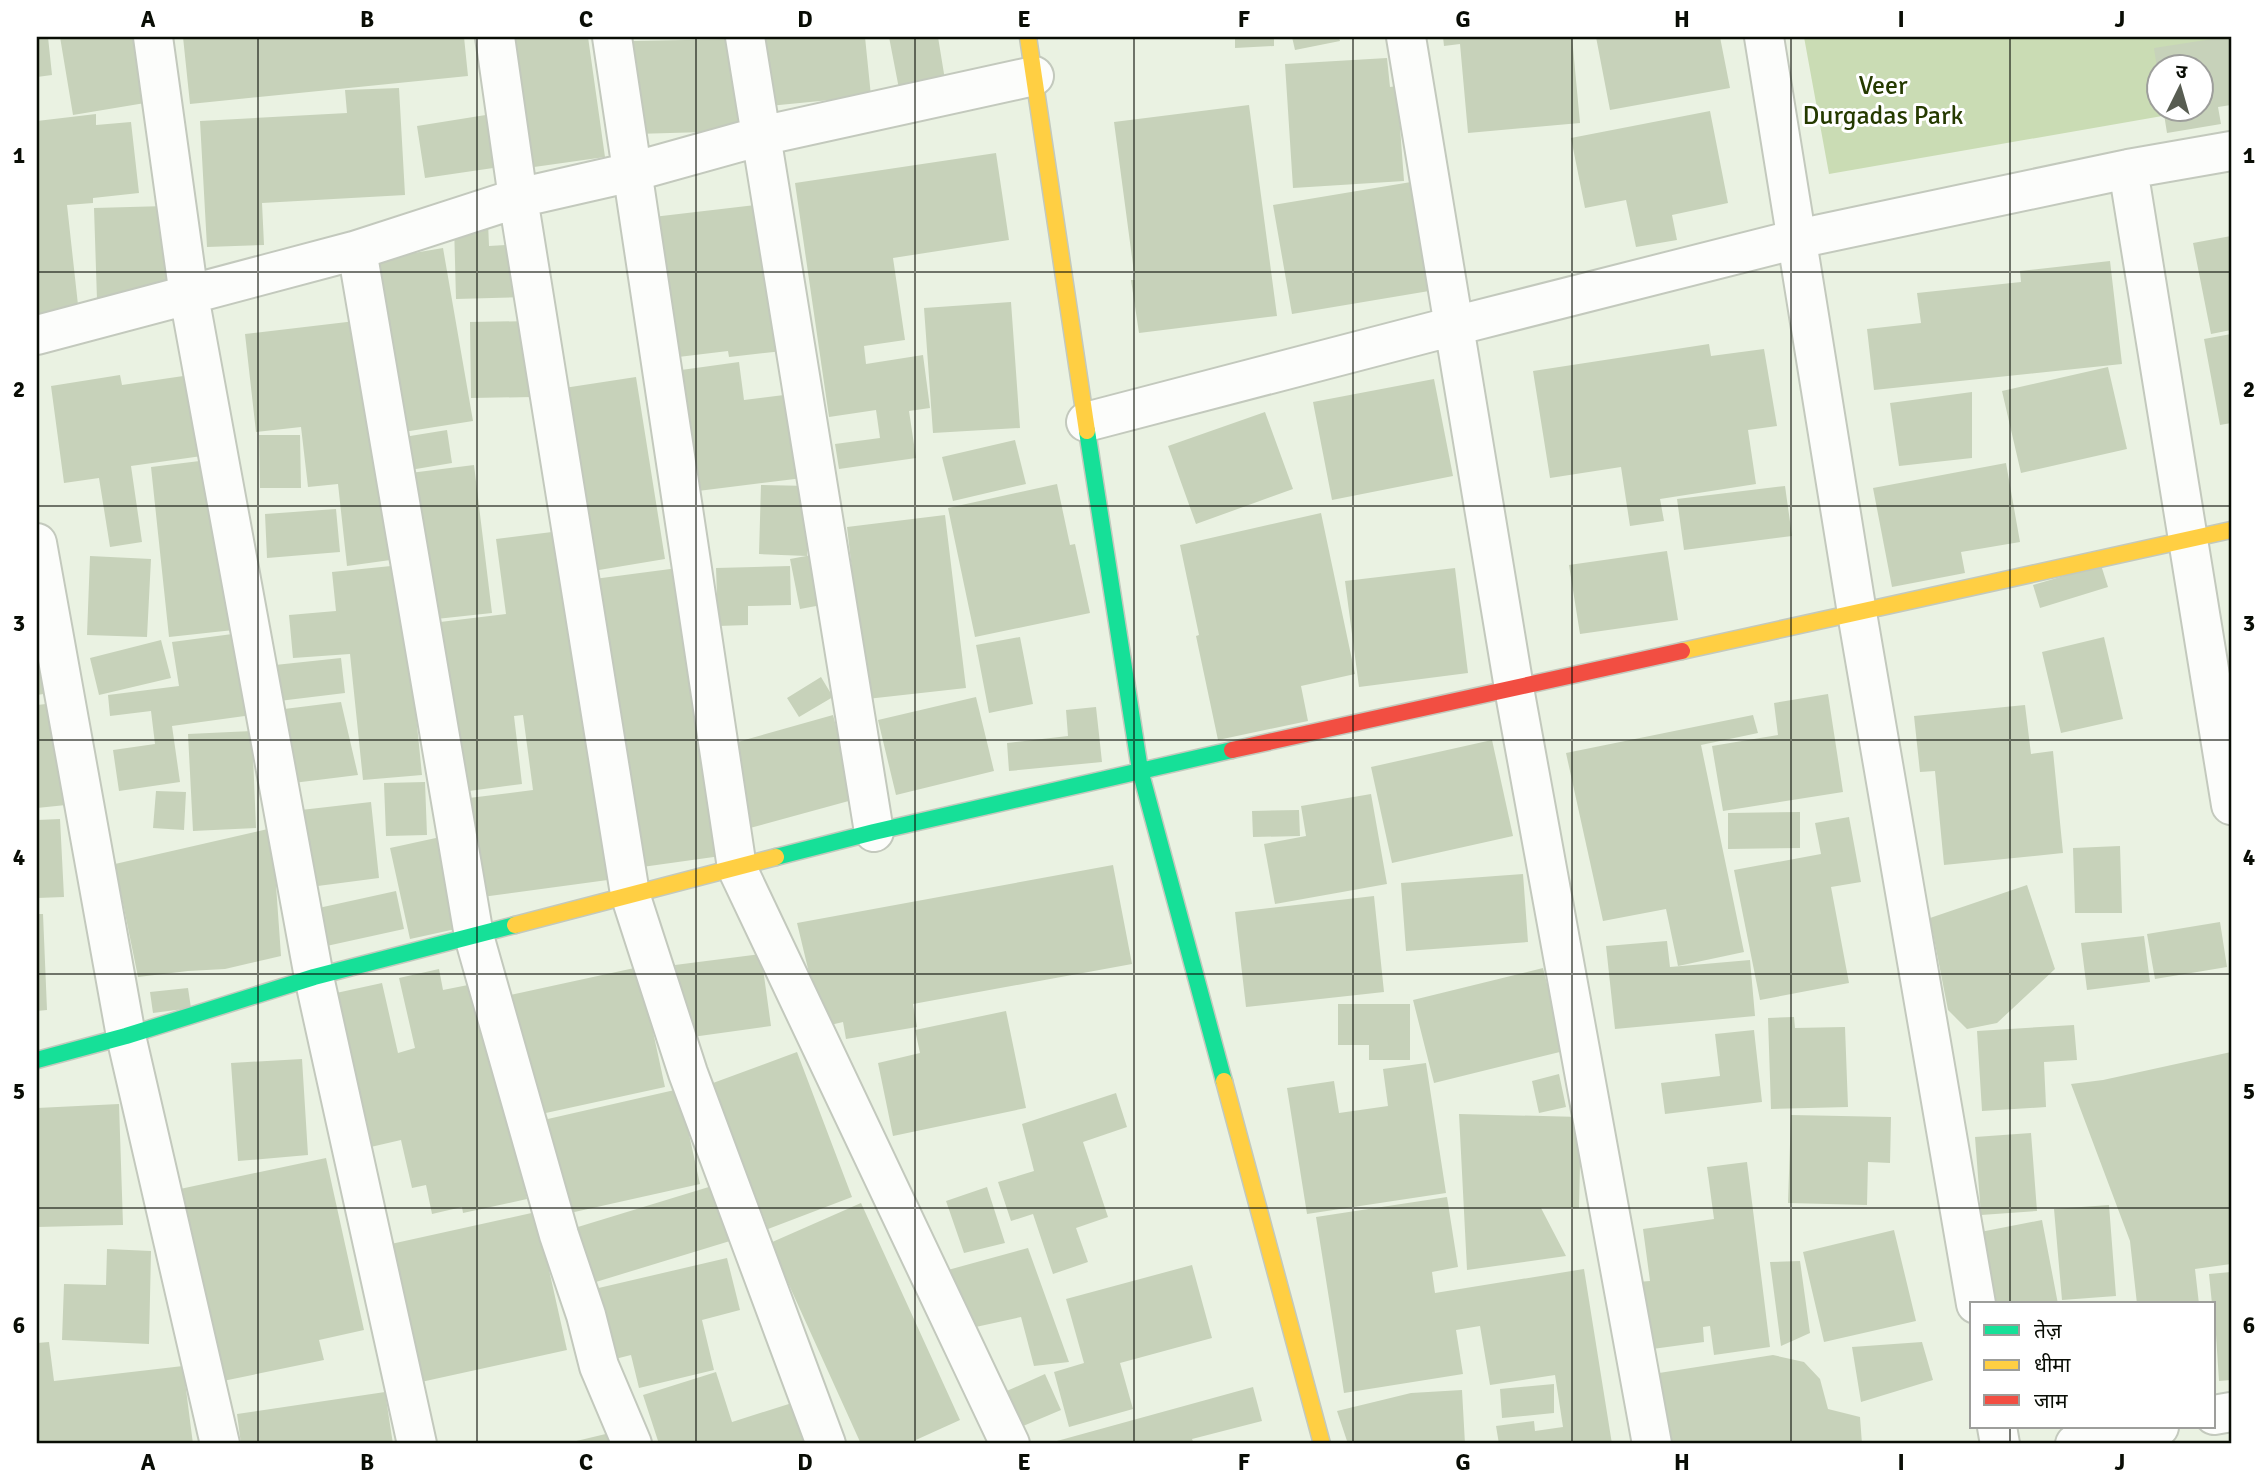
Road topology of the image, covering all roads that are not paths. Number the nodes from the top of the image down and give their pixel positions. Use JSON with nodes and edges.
{"nodes":[{"id":1,"x":153,"y":37,"type":"edge"},
{"id":2,"x":495,"y":37,"type":"edge"},
{"id":3,"x":612,"y":37,"type":"edge"},
{"id":4,"x":746,"y":37,"type":"edge"},
{"id":5,"x":1028,"y":37,"type":"edge"},
{"id":6,"x":1406,"y":37,"type":"edge"},
{"id":7,"x":1764,"y":37,"type":"edge"},
{"id":8,"x":1034,"y":76,"type":"junction"},
{"id":9,"x":761,"y":136,"type":"junction"},
{"id":10,"x":2231,"y":151,"type":"edge"},
{"id":11,"x":2128,"y":169,"type":"junction"},
{"id":12,"x":632,"y":172,"type":"junction"},
{"id":13,"x":518,"y":198,"type":"junction"},
{"id":14,"x":1797,"y":239,"type":"junction"},
{"id":15,"x":357,"y":250,"type":"junction"},
{"id":16,"x":189,"y":296,"type":"junction"},
{"id":17,"x":1454,"y":326,"type":"junction"},
{"id":18,"x":37,"y":335,"type":"edge"},
{"id":19,"x":1086,"y":422,"type":"junction"},
{"id":20,"x":2231,"y":530,"type":"edge"},
{"id":21,"x":2188,"y":539,"type":"junction"},
{"id":22,"x":37,"y":543,"type":"edge"},
{"id":23,"x":1857,"y":612,"type":"junction"},
{"id":24,"x":1514,"y":688,"type":"junction"},
{"id":25,"x":1140,"y":770,"type":"junction"},
{"id":26,"x":2231,"y":804,"type":"edge"},
{"id":27,"x":874,"y":832,"type":"junction"},
{"id":28,"x":737,"y":869,"type":"junction"},
{"id":29,"x":630,"y":894,"type":"junction"},
{"id":30,"x":474,"y":936,"type":"junction"},
{"id":31,"x":314,"y":977,"type":"junction"},
{"id":32,"x":126,"y":1036,"type":"junction"},
{"id":33,"x":37,"y":1060,"type":"edge"},
{"id":34,"x":1976,"y":1302,"type":"edge"},
{"id":35,"x":2154,"y":1428,"type":"edge"},
{"id":36,"x":220,"y":1444,"type":"edge"},
{"id":37,"x":417,"y":1444,"type":"edge"},
{"id":38,"x":632,"y":1444,"type":"edge"},
{"id":39,"x":826,"y":1444,"type":"edge"},
{"id":40,"x":1010,"y":1444,"type":"edge"},
{"id":41,"x":1322,"y":1444,"type":"edge"},
{"id":42,"x":1652,"y":1444,"type":"edge"},
{"id":43,"x":2075,"y":1444,"type":"edge"}],
"edges":[{"from":1,"to":16,"type":"street"},
{"from":2,"to":13,"type":"street"},
{"from":3,"to":12,"type":"street"},
{"from":4,"to":9,"type":"street"},
{"from":5,"to":8,"type":"street"},
{"from":6,"to":17,"type":"street"},
{"from":7,"to":14,"type":"street"},
{"from":8,"to":9,"type":"street"},
{"from":8,"to":19,"type":"street"},
{"from":9,"to":12,"type":"street"},
{"from":9,"to":27,"type":"street"},
{"from":10,"to":11,"type":"street"},
{"from":11,"to":14,"type":"street"},
{"from":11,"to":21,"type":"street"},
{"from":12,"to":13,"type":"street"},
{"from":12,"to":28,"type":"street"},
{"from":13,"to":15,"type":"street"},
{"from":13,"to":29,"type":"street"},
{"from":14,"to":17,"type":"street"},
{"from":14,"to":23,"type":"street"},
{"from":15,"to":16,"type":"street"},
{"from":15,"to":30,"type":"street"},
{"from":16,"to":18,"type":"street"},
{"from":16,"to":31,"type":"street"},
{"from":17,"to":19,"type":"street"},
{"from":17,"to":24,"type":"street"},
{"from":19,"to":25,"type":"street"},
{"from":20,"to":21,"type":"street"},
{"from":21,"to":23,"type":"street"},
{"from":21,"to":26,"type":"street"},
{"from":22,"to":32,"type":"street"},
{"from":23,"to":24,"type":"street"},
{"from":23,"to":34,"type":"street"},
{"from":24,"to":25,"type":"street"},
{"from":24,"to":42,"type":"street"},
{"from":25,"to":27,"type":"street"},
{"from":25,"to":41,"type":"street"},
{"from":27,"to":28,"type":"street"},
{"from":28,"to":29,"type":"street"},
{"from":28,"to":40,"type":"street"},
{"from":29,"to":30,"type":"street"},
{"from":29,"to":39,"type":"street"},
{"from":30,"to":31,"type":"street"},
{"from":30,"to":38,"type":"street"},
{"from":31,"to":32,"type":"street"},
{"from":31,"to":37,"type":"street"},
{"from":32,"to":33,"type":"street"},
{"from":32,"to":36,"type":"street"},
{"from":35,"to":43,"type":"street"}]}
